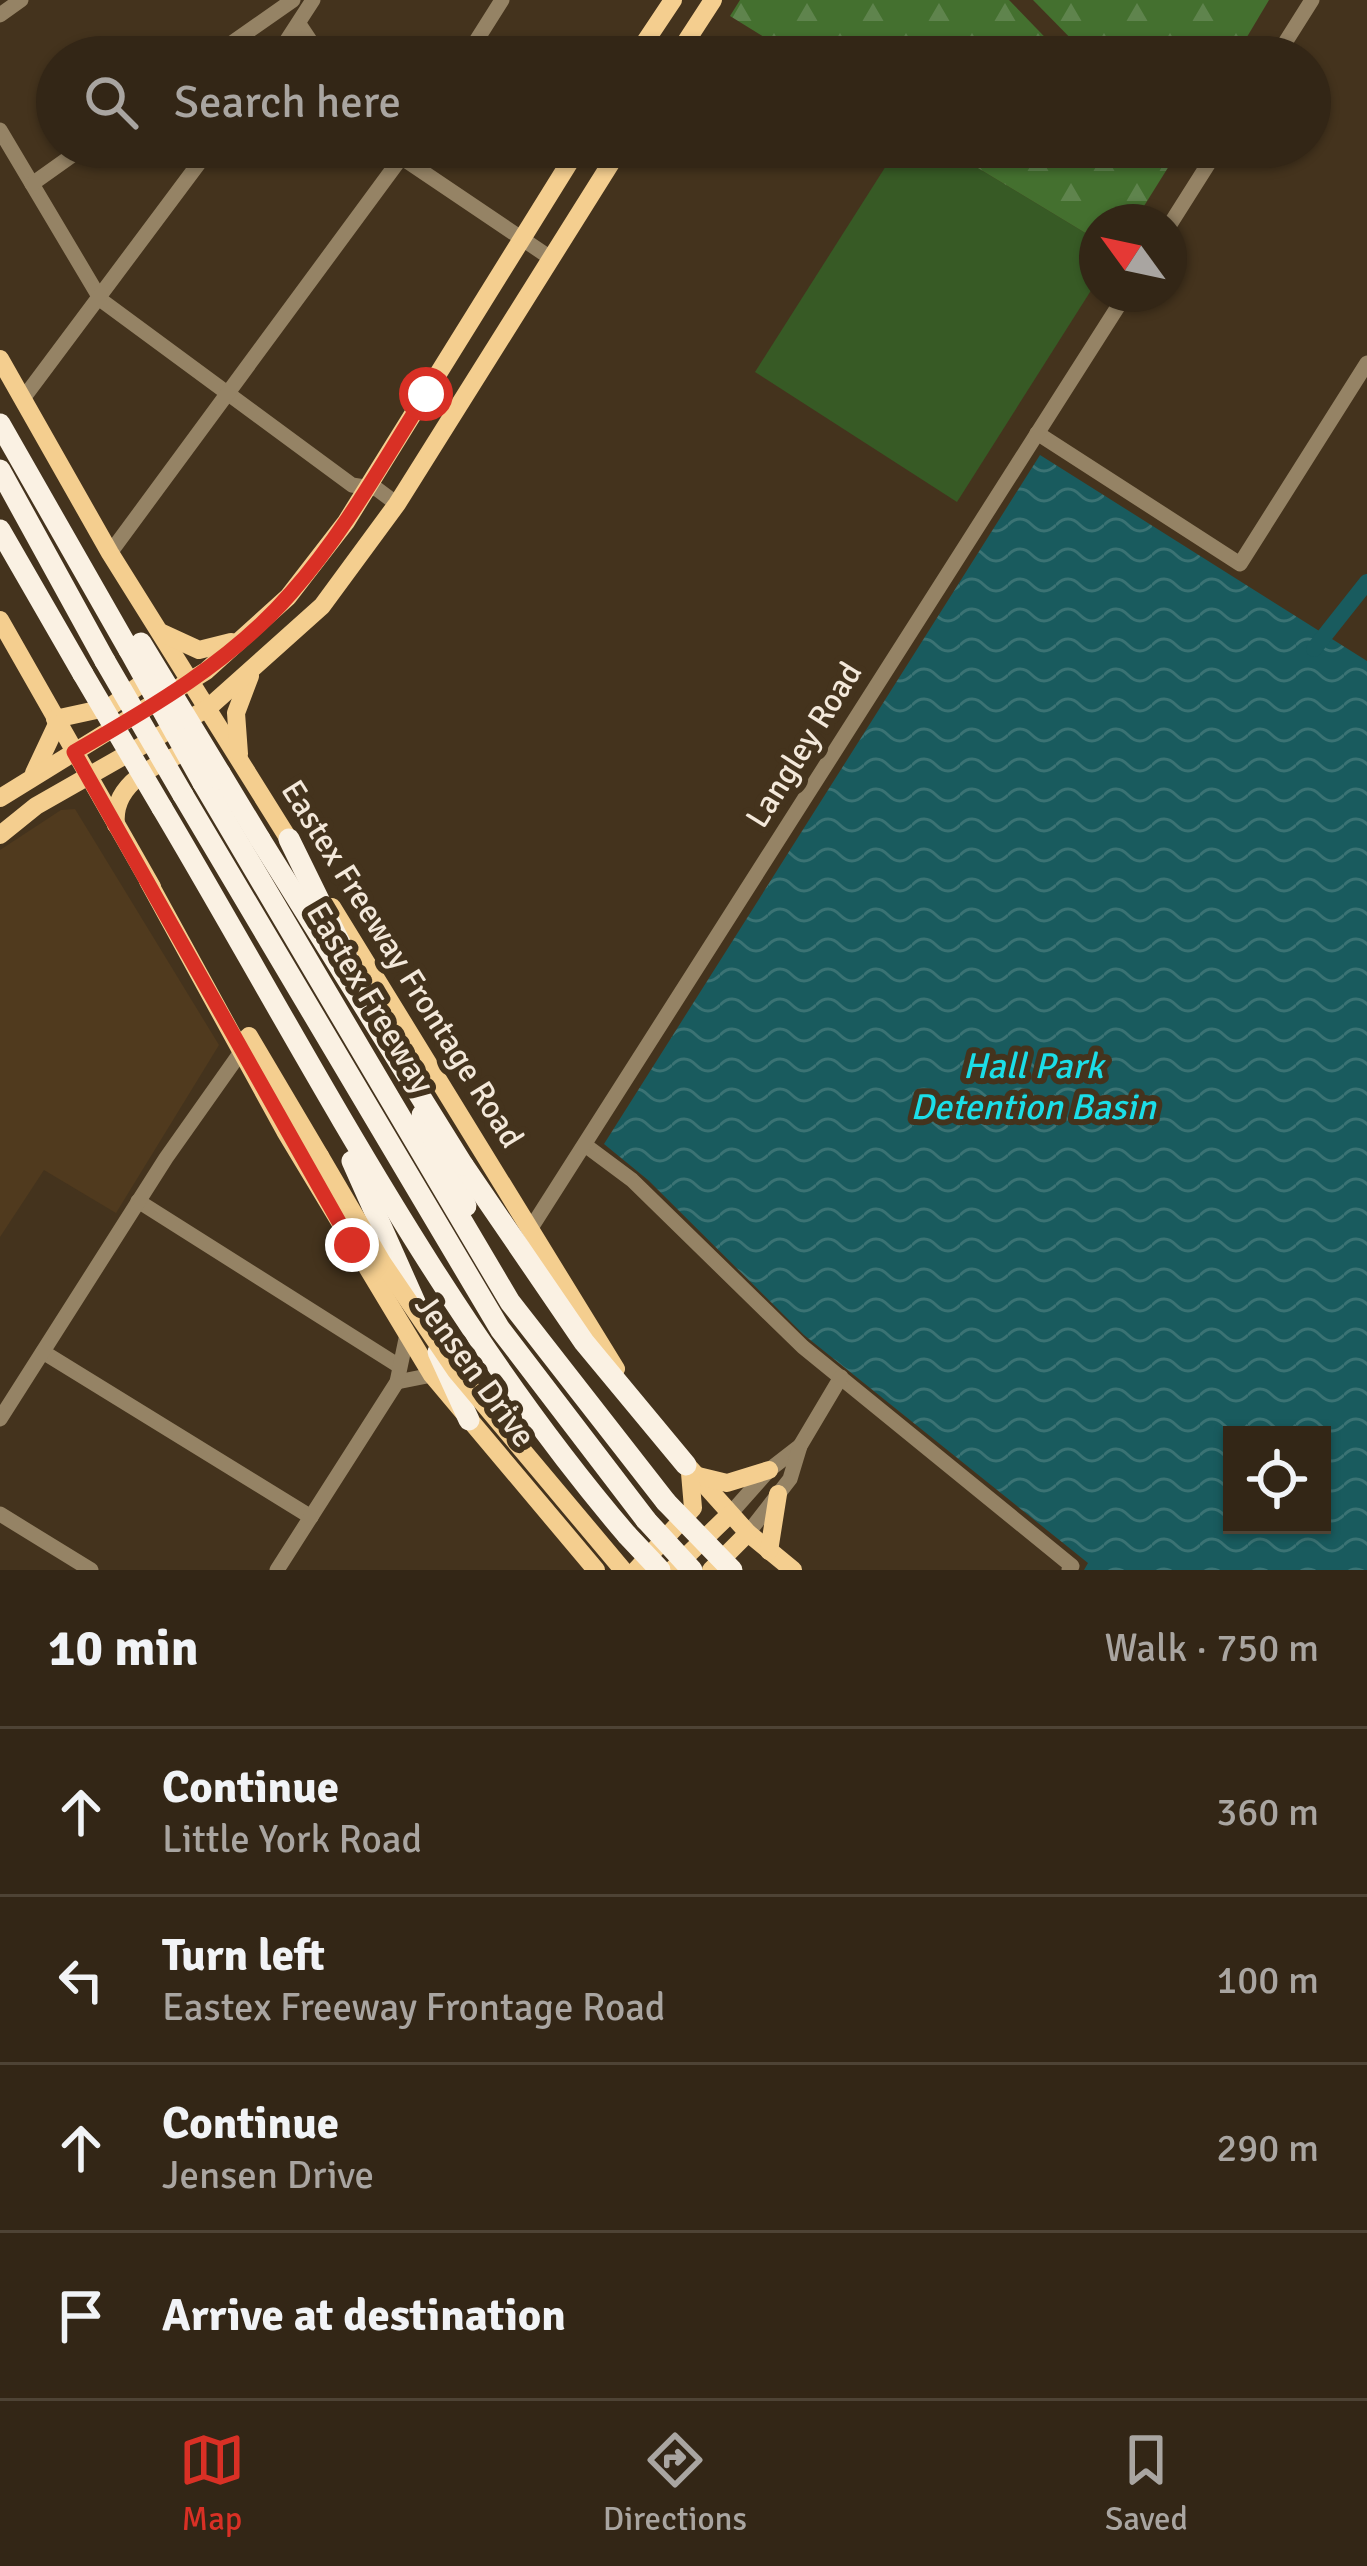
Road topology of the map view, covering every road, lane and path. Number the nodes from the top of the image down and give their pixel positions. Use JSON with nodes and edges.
{"nodes":[{"id":1,"x":21,"y":0,"type":"edge"},
{"id":2,"x":293,"y":0,"type":"edge"},
{"id":3,"x":313,"y":0,"type":"edge"},
{"id":4,"x":502,"y":0,"type":"edge"},
{"id":5,"x":673,"y":0,"type":"edge"},
{"id":6,"x":712,"y":0,"type":"edge"},
{"id":7,"x":1312,"y":0,"type":"edge"},
{"id":8,"x":0,"y":14,"type":"edge"},
{"id":9,"x":299,"y":24,"type":"junction"},
{"id":10,"x":242,"y":36,"type":"edge"},
{"id":11,"x":291,"y":36,"type":"edge"},
{"id":12,"x":307,"y":36,"type":"edge"},
{"id":13,"x":479,"y":36,"type":"edge"},
{"id":14,"x":649,"y":36,"type":"edge"},
{"id":15,"x":689,"y":36,"type":"edge"},
{"id":16,"x":1289,"y":36,"type":"edge"},
{"id":17,"x":0,"y":130,"type":"edge"},
{"id":18,"x":54,"y":168,"type":"edge"},
{"id":19,"x":196,"y":168,"type":"edge"},
{"id":20,"x":394,"y":168,"type":"edge"},
{"id":21,"x":426,"y":168,"type":"edge"},
{"id":22,"x":566,"y":168,"type":"edge"},
{"id":23,"x":608,"y":168,"type":"edge"},
{"id":24,"x":1206,"y":168,"type":"edge"},
{"id":25,"x":32,"y":184,"type":"junction"},
{"id":26,"x":1183,"y":204,"type":"edge"},
{"id":27,"x":523,"y":238,"type":"junction"},
{"id":28,"x":552,"y":259,"type":"junction"},
{"id":29,"x":100,"y":300,"type":"junction"},
{"id":30,"x":1114,"y":312,"type":"edge"},
{"id":31,"x":0,"y":359,"type":"edge"},
{"id":32,"x":1367,"y":363,"type":"edge"},
{"id":33,"x":229,"y":395,"type":"junction"},
{"id":34,"x":22,"y":400,"type":"junction"},
{"id":35,"x":0,"y":424,"type":"edge"},
{"id":36,"x":1037,"y":433,"type":"junction"},
{"id":37,"x":0,"y":470,"type":"edge"},
{"id":38,"x":368,"y":488,"type":"junction"},
{"id":39,"x":398,"y":504,"type":"junction"},
{"id":40,"x":0,"y":530,"type":"edge"},
{"id":41,"x":110,"y":553,"type":"junction"},
{"id":42,"x":288,"y":597,"type":"junction"},
{"id":43,"x":311,"y":619,"type":"junction"},
{"id":44,"x":0,"y":620,"type":"edge"},
{"id":45,"x":246,"y":635,"type":"junction"},
{"id":46,"x":149,"y":642,"type":"junction"},
{"id":47,"x":250,"y":675,"type":"junction"},
{"id":48,"x":190,"y":681,"type":"junction"},
{"id":49,"x":208,"y":708,"type":"junction"},
{"id":50,"x":56,"y":721,"type":"junction"},
{"id":51,"x":74,"y":752,"type":"junction"},
{"id":52,"x":239,"y":758,"type":"junction"},
{"id":53,"x":88,"y":777,"type":"junction"},
{"id":54,"x":31,"y":779,"type":"junction"},
{"id":55,"x":202,"y":784,"type":"junction"},
{"id":56,"x":0,"y":798,"type":"edge"},
{"id":57,"x":116,"y":825,"type":"junction"},
{"id":58,"x":0,"y":835,"type":"edge"},
{"id":59,"x":289,"y":839,"type":"junction"},
{"id":60,"x":148,"y":881,"type":"junction"},
{"id":61,"x":298,"y":1039,"type":"junction"},
{"id":62,"x":243,"y":1049,"type":"junction"},
{"id":63,"x":585,"y":1145,"type":"junction"},
{"id":64,"x":138,"y":1201,"type":"junction"},
{"id":65,"x":531,"y":1228,"type":"junction"},
{"id":66,"x":471,"y":1242,"type":"junction"},
{"id":67,"x":407,"y":1334,"type":"junction"},
{"id":68,"x":43,"y":1352,"type":"junction"},
{"id":69,"x":398,"y":1374,"type":"junction"},
{"id":70,"x":432,"y":1375,"type":"junction"},
{"id":71,"x":841,"y":1377,"type":"junction"},
{"id":72,"x":0,"y":1419,"type":"edge"},
{"id":73,"x":469,"y":1420,"type":"junction"},
{"id":74,"x":800,"y":1446,"type":"junction"},
{"id":75,"x":689,"y":1469,"type":"junction"},
{"id":76,"x":769,"y":1470,"type":"junction"},
{"id":77,"x":778,"y":1494,"type":"junction"},
{"id":78,"x":0,"y":1514,"type":"edge"},
{"id":79,"x":730,"y":1514,"type":"junction"},
{"id":80,"x":310,"y":1516,"type":"junction"},
{"id":81,"x":748,"y":1533,"type":"junction"},
{"id":82,"x":605,"y":1547,"type":"joint"},
{"id":83,"x":770,"y":1551,"type":"junction"},
{"id":84,"x":1070,"y":1568,"type":"edge"},
{"id":85,"x":86,"y":1569,"type":"edge"},
{"id":86,"x":277,"y":1570,"type":"edge"},
{"id":87,"x":597,"y":1570,"type":"edge"},
{"id":88,"x":629,"y":1570,"type":"edge"},
{"id":89,"x":660,"y":1570,"type":"edge"},
{"id":90,"x":672,"y":1570,"type":"edge"},
{"id":91,"x":692,"y":1570,"type":"edge"},
{"id":92,"x":711,"y":1570,"type":"edge"},
{"id":93,"x":732,"y":1570,"type":"edge"},
{"id":94,"x":793,"y":1570,"type":"edge"}],
"edges":[{"from":1,"to":8,"type":"street"},
{"from":2,"to":10,"type":"street"},
{"from":3,"to":9,"type":"street"},
{"from":4,"to":13,"type":"street"},
{"from":5,"to":14,"type":"main road"},
{"from":6,"to":15,"type":"main road"},
{"from":7,"to":16,"type":"street"},
{"from":9,"to":11,"type":"street"},
{"from":9,"to":12,"type":"street"},
{"from":17,"to":25,"type":"street"},
{"from":18,"to":25,"type":"street"},
{"from":19,"to":29,"type":"street"},
{"from":20,"to":33,"type":"street"},
{"from":21,"to":27,"type":"street"},
{"from":22,"to":27,"type":"main road"},
{"from":23,"to":28,"type":"main road"},
{"from":24,"to":26,"type":"street"},
{"from":25,"to":29,"type":"street"},
{"from":27,"to":28,"type":"street"},
{"from":27,"to":38,"type":"main road"},
{"from":28,"to":39,"type":"main road"},
{"from":29,"to":33,"type":"street"},
{"from":29,"to":34,"type":"street"},
{"from":30,"to":36,"type":"street","name":"Langley Road"},
{"from":31,"to":34,"type":"main road","name":"Eastex Freeway Frontage Road"},
{"from":32,"to":36,"type":"street"},
{"from":33,"to":38,"type":"street"},
{"from":33,"to":41,"type":"street"},
{"from":34,"to":41,"type":"main road","name":"Eastex Freeway Frontage Road"},
{"from":35,"to":46,"type":"highway","name":"Eastex Freeway"},
{"from":36,"to":63,"type":"street","name":"Langley Road"},
{"from":37,"to":55,"type":"highway","bridge":true},
{"from":38,"to":39,"type":"street"},
{"from":38,"to":42,"type":"main road"},
{"from":39,"to":43,"type":"main road"},
{"from":40,"to":61,"type":"highway","bridge":true},
{"from":41,"to":46,"type":"main road","name":"Eastex Freeway Frontage Road"},
{"from":42,"to":43,"type":"main road"},
{"from":42,"to":45,"type":"main road"},
{"from":43,"to":47,"type":"main road"},
{"from":44,"to":50,"type":"main road"},
{"from":45,"to":46,"type":"main road"},
{"from":45,"to":48,"type":"main road"},
{"from":46,"to":48,"type":"main road","name":"Eastex Freeway Frontage Road"},
{"from":46,"to":50,"type":"main road"},
{"from":46,"to":55,"type":"highway","name":"Eastex Freeway","bridge":true},
{"from":47,"to":49,"type":"main road"},
{"from":47,"to":52,"type":"main road"},
{"from":48,"to":49,"type":"main road","name":"Eastex Freeway Frontage Road"},
{"from":48,"to":51,"type":"main road"},
{"from":49,"to":52,"type":"main road","name":"Eastex Freeway Frontage Road"},
{"from":49,"to":53,"type":"main road"},
{"from":50,"to":51,"type":"main road"},
{"from":50,"to":54,"type":"main road"},
{"from":51,"to":53,"type":"main road"},
{"from":51,"to":54,"type":"main road"},
{"from":52,"to":57,"type":"main road"},
{"from":52,"to":59,"type":"main road","name":"Eastex Freeway Frontage Road"},
{"from":53,"to":57,"type":"main road"},
{"from":53,"to":58,"type":"main road"},
{"from":54,"to":56,"type":"main road"},
{"from":55,"to":66,"type":"highway","name":"Eastex Freeway"},
{"from":55,"to":75,"type":"highway","bridge":true},
{"from":55,"to":91,"type":"highway","bridge":true},
{"from":57,"to":60,"type":"main road"},
{"from":59,"to":65,"type":"main road","name":"Eastex Freeway Frontage Road"},
{"from":59,"to":66,"type":"highway"},
{"from":60,"to":62,"type":"main road","name":"Jensen Drive"},
{"from":60,"to":82,"type":"main road","bridge":true},
{"from":61,"to":73,"type":"highway"},
{"from":61,"to":89,"type":"highway","bridge":true},
{"from":62,"to":64,"type":"street"},
{"from":62,"to":67,"type":"main road","name":"Jensen Drive"},
{"from":63,"to":65,"type":"street","name":"Langley Road"},
{"from":63,"to":71,"type":"street"},
{"from":64,"to":68,"type":"street"},
{"from":64,"to":69,"type":"street"},
{"from":65,"to":75,"type":"main road","name":"Eastex Freeway Frontage Road"},
{"from":66,"to":93,"type":"highway","name":"Eastex Freeway","bridge":true},
{"from":67,"to":69,"type":"street"},
{"from":67,"to":70,"type":"main road","name":"Jensen Drive"},
{"from":68,"to":72,"type":"street"},
{"from":68,"to":80,"type":"street"},
{"from":69,"to":70,"type":"street"},
{"from":69,"to":80,"type":"street"},
{"from":70,"to":73,"type":"main road","name":"Jensen Drive"},
{"from":71,"to":74,"type":"street"},
{"from":71,"to":84,"type":"street"},
{"from":73,"to":87,"type":"main road","name":"Jensen Drive"},
{"from":74,"to":76,"type":"street"},
{"from":74,"to":77,"type":"street"},
{"from":75,"to":76,"type":"main road"},
{"from":75,"to":79,"type":"main road","name":"Eastex Freeway Frontage Road"},
{"from":75,"to":88,"type":"main road"},
{"from":76,"to":79,"type":"street"},
{"from":77,"to":81,"type":"street"},
{"from":77,"to":83,"type":"main road"},
{"from":78,"to":85,"type":"street"},
{"from":79,"to":81,"type":"main road","name":"Eastex Freeway Frontage Road"},
{"from":79,"to":90,"type":"main road"},
{"from":80,"to":86,"type":"street"},
{"from":81,"to":83,"type":"main road","name":"Eastex Freeway Frontage Road"},
{"from":81,"to":92,"type":"main road"},
{"from":82,"to":88,"type":"highway","bridge":true},
{"from":83,"to":94,"type":"main road","name":"Eastex Freeway Frontage Road"}]}
